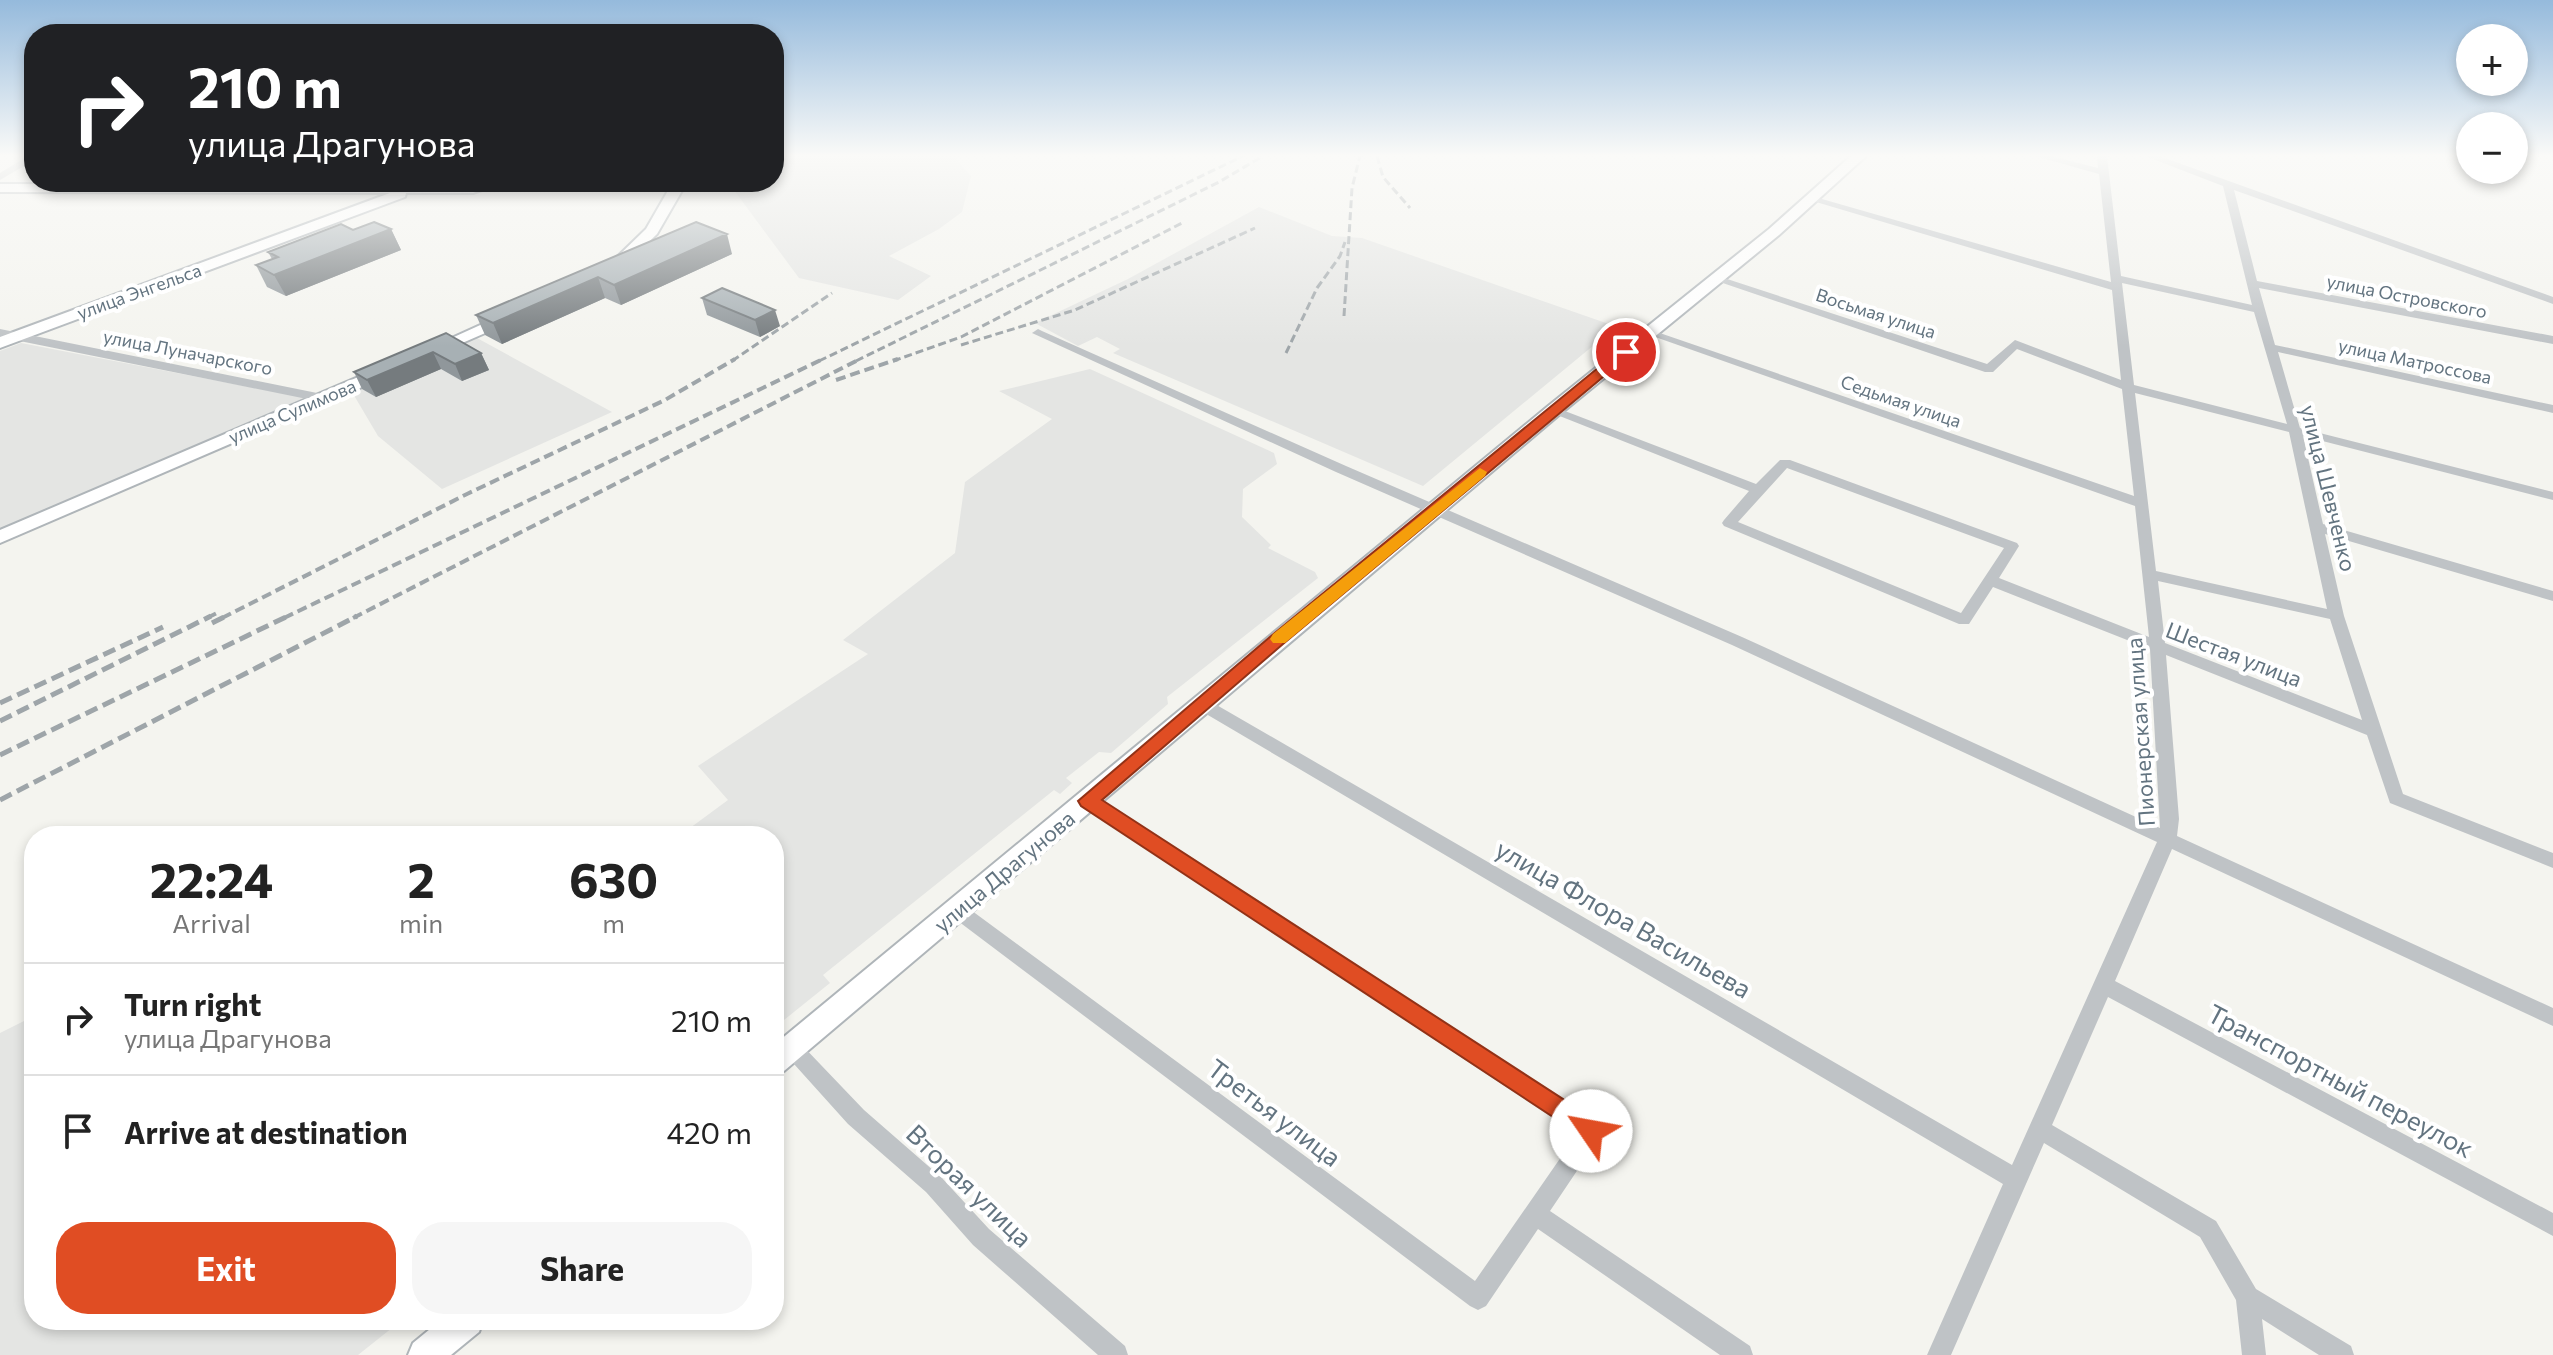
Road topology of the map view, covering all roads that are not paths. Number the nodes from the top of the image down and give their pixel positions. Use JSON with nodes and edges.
{"nodes":[{"id":1,"x":332,"y":219,"type":"edge"},
{"id":2,"x":660,"y":219,"type":"edge"},
{"id":3,"x":1787,"y":219,"type":"edge"},
{"id":4,"x":1885,"y":219,"type":"edge"},
{"id":5,"x":2109,"y":219,"type":"edge"},
{"id":6,"x":2237,"y":219,"type":"edge"},
{"id":7,"x":2324,"y":219,"type":"edge"},
{"id":8,"x":603,"y":273,"type":"edge"},
{"id":9,"x":1717,"y":279,"type":"junction"},
{"id":10,"x":2117,"y":283,"type":"junction"},
{"id":11,"x":2255,"y":284,"type":"junction"},
{"id":12,"x":2553,"y":301,"type":"edge"},
{"id":13,"x":2259,"y":310,"type":"junction"},
{"id":14,"x":521,"y":312,"type":"edge"},
{"id":15,"x":0,"y":333,"type":"edge"},
{"id":16,"x":1038,"y":333,"type":"dead end"},
{"id":17,"x":1650,"y":333,"type":"junction"},
{"id":18,"x":17,"y":336,"type":"junction"},
{"id":19,"x":2553,"y":340,"type":"edge"},
{"id":20,"x":0,"y":343,"type":"edge"},
{"id":21,"x":2270,"y":347,"type":"junction"},
{"id":22,"x":2130,"y":388,"type":"junction"},
{"id":23,"x":322,"y":398,"type":"junction"},
{"id":24,"x":2553,"y":409,"type":"edge"},
{"id":25,"x":1553,"y":411,"type":"junction"},
{"id":26,"x":2295,"y":431,"type":"junction"},
{"id":27,"x":1758,"y":490,"type":"junction"},
{"id":28,"x":2553,"y":496,"type":"edge"},
{"id":29,"x":2140,"y":503,"type":"junction"},
{"id":30,"x":1435,"y":510,"type":"junction"},
{"id":31,"x":2318,"y":527,"type":"junction"},
{"id":32,"x":0,"y":537,"type":"edge"},
{"id":33,"x":2149,"y":574,"type":"junction"},
{"id":34,"x":1990,"y":580,"type":"junction"},
{"id":35,"x":2553,"y":596,"type":"edge"},
{"id":36,"x":2336,"y":616,"type":"junction"},
{"id":37,"x":2158,"y":649,"type":"junction"},
{"id":38,"x":1202,"y":704,"type":"junction"},
{"id":39,"x":2374,"y":731,"type":"junction"},
{"id":40,"x":1088,"y":801,"type":"junction"},
{"id":41,"x":2168,"y":838,"type":"junction"},
{"id":42,"x":2553,"y":861,"type":"edge"},
{"id":43,"x":957,"y":910,"type":"junction"},
{"id":44,"x":2104,"y":985,"type":"junction"},
{"id":45,"x":2553,"y":1017,"type":"edge"},
{"id":46,"x":784,"y":1054,"type":"edge"},
{"id":47,"x":784,"y":1056,"type":"edge"},
{"id":48,"x":2040,"y":1129,"type":"junction"},
{"id":49,"x":2017,"y":1180,"type":"junction"},
{"id":50,"x":1536,"y":1214,"type":"junction"},
{"id":51,"x":2553,"y":1225,"type":"edge"},
{"id":52,"x":2248,"y":1297,"type":"junction"},
{"id":53,"x":455,"y":1330,"type":"edge"},
{"id":54,"x":425,"y":1355,"type":"edge"},
{"id":55,"x":1116,"y":1355,"type":"edge"},
{"id":56,"x":1741,"y":1355,"type":"edge"},
{"id":57,"x":1939,"y":1355,"type":"edge"},
{"id":58,"x":2254,"y":1355,"type":"edge"},
{"id":59,"x":2342,"y":1355,"type":"edge"}],
"edges":[{"from":1,"to":18,"type":"main road","name":"улица Энгельса"},
{"from":2,"to":8,"type":"main road"},
{"from":3,"to":9,"type":"main road","name":"улица Драгунова"},
{"from":4,"to":10,"type":"street"},
{"from":5,"to":10,"type":"street","name":"Пионерская улица"},
{"from":6,"to":11,"type":"street","name":"улица Шевченко"},
{"from":7,"to":12,"type":"street"},
{"from":9,"to":17,"type":"main road","name":"улица Драгунова"},
{"from":9,"to":22,"type":"street","name":"Восьмая улица"},
{"from":10,"to":13,"type":"street"},
{"from":10,"to":22,"type":"street","name":"Пионерская улица"},
{"from":11,"to":13,"type":"street","name":"улица Шевченко"},
{"from":11,"to":19,"type":"street","name":"улица Островского"},
{"from":13,"to":21,"type":"street","name":"улица Шевченко"},
{"from":14,"to":23,"type":"main road","name":"улица Сулимова"},
{"from":15,"to":18,"type":"street","name":"улица Луначарского"},
{"from":16,"to":30,"type":"street"},
{"from":17,"to":25,"type":"main road","name":"улица Драгунова"},
{"from":17,"to":29,"type":"street","name":"Седьмая улица"},
{"from":18,"to":20,"type":"main road","name":"улица Энгельса"},
{"from":18,"to":23,"type":"street","name":"улица Луначарского"},
{"from":21,"to":24,"type":"street","name":"улица Матроссова"},
{"from":21,"to":26,"type":"street","name":"улица Шевченко"},
{"from":22,"to":26,"type":"street"},
{"from":22,"to":29,"type":"street","name":"Пионерская улица"},
{"from":23,"to":32,"type":"main road","name":"улица Сулимова"},
{"from":25,"to":27,"type":"street"},
{"from":25,"to":30,"type":"main road","name":"улица Драгунова"},
{"from":26,"to":28,"type":"street"},
{"from":26,"to":31,"type":"street","name":"улица Шевченко"},
{"from":27,"to":34,"type":"street"},
{"from":27,"to":34,"type":"street"},
{"from":29,"to":33,"type":"street","name":"Пионерская улица"},
{"from":30,"to":38,"type":"main road","name":"улица Драгунова"},
{"from":30,"to":41,"type":"street"},
{"from":31,"to":35,"type":"street"},
{"from":31,"to":36,"type":"street","name":"улица Шевченко"},
{"from":33,"to":36,"type":"street"},
{"from":33,"to":37,"type":"street","name":"Пионерская улица"},
{"from":34,"to":37,"type":"street","name":"Шестая улица"},
{"from":36,"to":39,"type":"street","name":"улица Шевченко"},
{"from":37,"to":39,"type":"street","name":"Шестая улица"},
{"from":37,"to":41,"type":"street","name":"Пионерская улица"},
{"from":38,"to":40,"type":"main road","name":"улица Драгунова"},
{"from":38,"to":49,"type":"street","name":"улица Флора Васильева"},
{"from":39,"to":42,"type":"street","name":"улица Шевченко"},
{"from":40,"to":43,"type":"main road","name":"улица Драгунова"},
{"from":40,"to":50,"type":"street","name":"Третья улица"},
{"from":41,"to":44,"type":"street","name":"Пионерская улица"},
{"from":41,"to":45,"type":"street"},
{"from":43,"to":46,"type":"main road","name":"улица Драгунова"},
{"from":43,"to":50,"type":"street","name":"Третья улица"},
{"from":44,"to":48,"type":"street","name":"Пионерская улица"},
{"from":44,"to":51,"type":"street","name":"Транспортный переулок"},
{"from":47,"to":55,"type":"street","name":"Вторая улица"},
{"from":48,"to":49,"type":"street","name":"Пионерская улица"},
{"from":48,"to":52,"type":"street"},
{"from":49,"to":57,"type":"street","name":"Пионерская улица"},
{"from":50,"to":56,"type":"street"},
{"from":52,"to":58,"type":"street"},
{"from":52,"to":59,"type":"street"},
{"from":53,"to":54,"type":"main road"}]}
